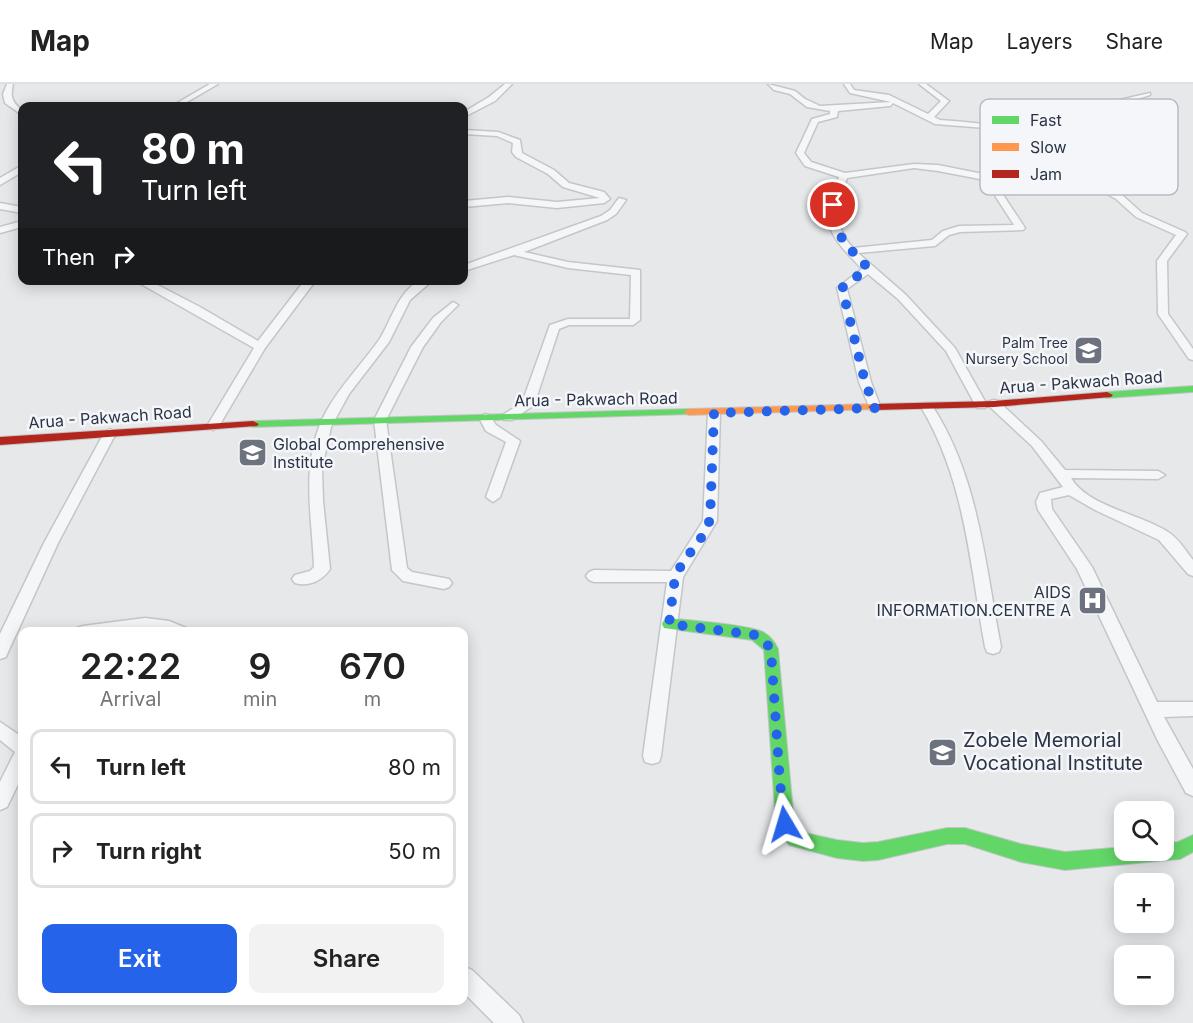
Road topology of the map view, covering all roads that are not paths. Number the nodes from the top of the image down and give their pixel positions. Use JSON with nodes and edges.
{"nodes":[{"id":1,"x":215,"y":84,"type":"edge"},
{"id":2,"x":508,"y":84,"type":"edge"},
{"id":3,"x":771,"y":84,"type":"edge"},
{"id":4,"x":848,"y":84,"type":"edge"},
{"id":5,"x":922,"y":84,"type":"edge"},
{"id":6,"x":6,"y":86,"type":"edge"},
{"id":7,"x":1148,"y":94,"type":"dead end"},
{"id":8,"x":1131,"y":99,"type":"edge"},
{"id":9,"x":183,"y":102,"type":"edge"},
{"id":10,"x":896,"y":104,"type":"junction"},
{"id":11,"x":834,"y":108,"type":"junction"},
{"id":12,"x":18,"y":110,"type":"edge"},
{"id":13,"x":468,"y":113,"type":"edge"},
{"id":14,"x":929,"y":118,"type":"junction"},
{"id":15,"x":980,"y":127,"type":"edge"},
{"id":16,"x":468,"y":132,"type":"edge"},
{"id":17,"x":18,"y":171,"type":"edge"},
{"id":18,"x":844,"y":176,"type":"junction"},
{"id":19,"x":980,"y":176,"type":"edge"},
{"id":20,"x":0,"y":182,"type":"edge"},
{"id":21,"x":999,"y":195,"type":"edge"},
{"id":22,"x":1116,"y":195,"type":"edge"},
{"id":23,"x":606,"y":200,"type":"junction"},
{"id":24,"x":468,"y":204,"type":"edge"},
{"id":25,"x":0,"y":206,"type":"edge"},
{"id":26,"x":18,"y":209,"type":"edge"},
{"id":27,"x":18,"y":225,"type":"edge"},
{"id":28,"x":0,"y":230,"type":"edge"},
{"id":29,"x":852,"y":251,"type":"junction"},
{"id":30,"x":514,"y":252,"type":"junction"},
{"id":31,"x":468,"y":267,"type":"edge"},
{"id":32,"x":868,"y":268,"type":"junction"},
{"id":33,"x":149,"y":285,"type":"edge"},
{"id":34,"x":307,"y":285,"type":"edge"},
{"id":35,"x":419,"y":285,"type":"edge"},
{"id":36,"x":453,"y":305,"type":"dead end"},
{"id":37,"x":260,"y":346,"type":"junction"},
{"id":38,"x":1193,"y":357,"type":"edge"},
{"id":39,"x":1193,"y":390,"type":"edge"},
{"id":40,"x":988,"y":405,"type":"junction"},
{"id":41,"x":927,"y":407,"type":"junction"},
{"id":42,"x":875,"y":408,"type":"junction"},
{"id":43,"x":714,"y":413,"type":"junction"},
{"id":44,"x":508,"y":417,"type":"junction"},
{"id":45,"x":485,"y":418,"type":"junction"},
{"id":46,"x":380,"y":420,"type":"junction"},
{"id":47,"x":326,"y":422,"type":"junction"},
{"id":48,"x":213,"y":426,"type":"junction"},
{"id":49,"x":110,"y":433,"type":"junction"},
{"id":50,"x":0,"y":441,"type":"edge"},
{"id":51,"x":1062,"y":474,"type":"junction"},
{"id":52,"x":1158,"y":475,"type":"dead end"},
{"id":53,"x":1071,"y":490,"type":"junction"},
{"id":54,"x":493,"y":497,"type":"dead end"},
{"id":55,"x":1193,"y":570,"type":"edge"},
{"id":56,"x":594,"y":576,"type":"dead end"},
{"id":57,"x":675,"y":577,"type":"junction"},
{"id":58,"x":300,"y":579,"type":"dead end"},
{"id":59,"x":444,"y":583,"type":"dead end"},
{"id":60,"x":669,"y":624,"type":"junction"},
{"id":61,"x":129,"y":627,"type":"edge"},
{"id":62,"x":171,"y":627,"type":"edge"},
{"id":63,"x":9,"y":643,"type":"edge"},
{"id":64,"x":993,"y":646,"type":"dead end"},
{"id":65,"x":1193,"y":709,"type":"edge"},
{"id":66,"x":1152,"y":710,"type":"junction"},
{"id":67,"x":0,"y":730,"type":"edge"},
{"id":68,"x":18,"y":744,"type":"edge"},
{"id":69,"x":652,"y":756,"type":"dead end"},
{"id":70,"x":18,"y":766,"type":"edge"},
{"id":71,"x":1193,"y":787,"type":"edge"},
{"id":72,"x":0,"y":801,"type":"edge"},
{"id":73,"x":1193,"y":843,"type":"edge"},
{"id":74,"x":468,"y":982,"type":"edge"},
{"id":75,"x":511,"y":1023,"type":"edge"}],
"edges":[{"from":1,"to":9,"type":"street"},
{"from":2,"to":13,"type":"street"},
{"from":3,"to":11,"type":"street"},
{"from":4,"to":10,"type":"street"},
{"from":5,"to":14,"type":"street"},
{"from":6,"to":12,"type":"street"},
{"from":7,"to":8,"type":"street"},
{"from":10,"to":11,"type":"street"},
{"from":10,"to":14,"type":"street"},
{"from":11,"to":18,"type":"street"},
{"from":14,"to":15,"type":"street"},
{"from":16,"to":23,"type":"street"},
{"from":17,"to":20,"type":"street"},
{"from":18,"to":19,"type":"street"},
{"from":18,"to":29,"type":"street"},
{"from":21,"to":29,"type":"street"},
{"from":22,"to":38,"type":"street"},
{"from":23,"to":24,"type":"street"},
{"from":23,"to":30,"type":"street"},
{"from":25,"to":26,"type":"street"},
{"from":27,"to":28,"type":"street"},
{"from":29,"to":32,"type":"street"},
{"from":30,"to":31,"type":"street"},
{"from":30,"to":44,"type":"street"},
{"from":32,"to":40,"type":"street"},
{"from":32,"to":42,"type":"street"},
{"from":33,"to":37,"type":"street"},
{"from":34,"to":37,"type":"street"},
{"from":35,"to":47,"type":"street"},
{"from":36,"to":46,"type":"street"},
{"from":37,"to":48,"type":"street"},
{"from":39,"to":40,"type":"main road","name":"Arua - Pakwach Road"},
{"from":40,"to":41,"type":"main road","name":"Arua - Pakwach Road"},
{"from":40,"to":51,"type":"street"},
{"from":41,"to":42,"type":"main road","name":"Arua - Pakwach Road"},
{"from":41,"to":64,"type":"street"},
{"from":42,"to":43,"type":"main road","name":"Arua - Pakwach Road"},
{"from":43,"to":44,"type":"main road","name":"Arua - Pakwach Road"},
{"from":43,"to":57,"type":"street"},
{"from":44,"to":45,"type":"main road","name":"Arua - Pakwach Road"},
{"from":45,"to":46,"type":"main road","name":"Arua - Pakwach Road"},
{"from":45,"to":54,"type":"street"},
{"from":46,"to":47,"type":"main road","name":"Arua - Pakwach Road"},
{"from":46,"to":59,"type":"street"},
{"from":47,"to":48,"type":"main road","name":"Arua - Pakwach Road"},
{"from":47,"to":58,"type":"street"},
{"from":48,"to":49,"type":"main road","name":"Arua - Pakwach Road"},
{"from":49,"to":50,"type":"main road","name":"Arua - Pakwach Road"},
{"from":49,"to":63,"type":"street"},
{"from":51,"to":52,"type":"street"},
{"from":51,"to":53,"type":"street"},
{"from":53,"to":55,"type":"street"},
{"from":53,"to":66,"type":"street"},
{"from":56,"to":57,"type":"street"},
{"from":57,"to":60,"type":"street"},
{"from":60,"to":69,"type":"street"},
{"from":60,"to":73,"type":"main road"},
{"from":61,"to":62,"type":"street"},
{"from":65,"to":66,"type":"street"},
{"from":66,"to":71,"type":"street"},
{"from":67,"to":68,"type":"street"},
{"from":70,"to":72,"type":"street"},
{"from":74,"to":75,"type":"street"}]}
